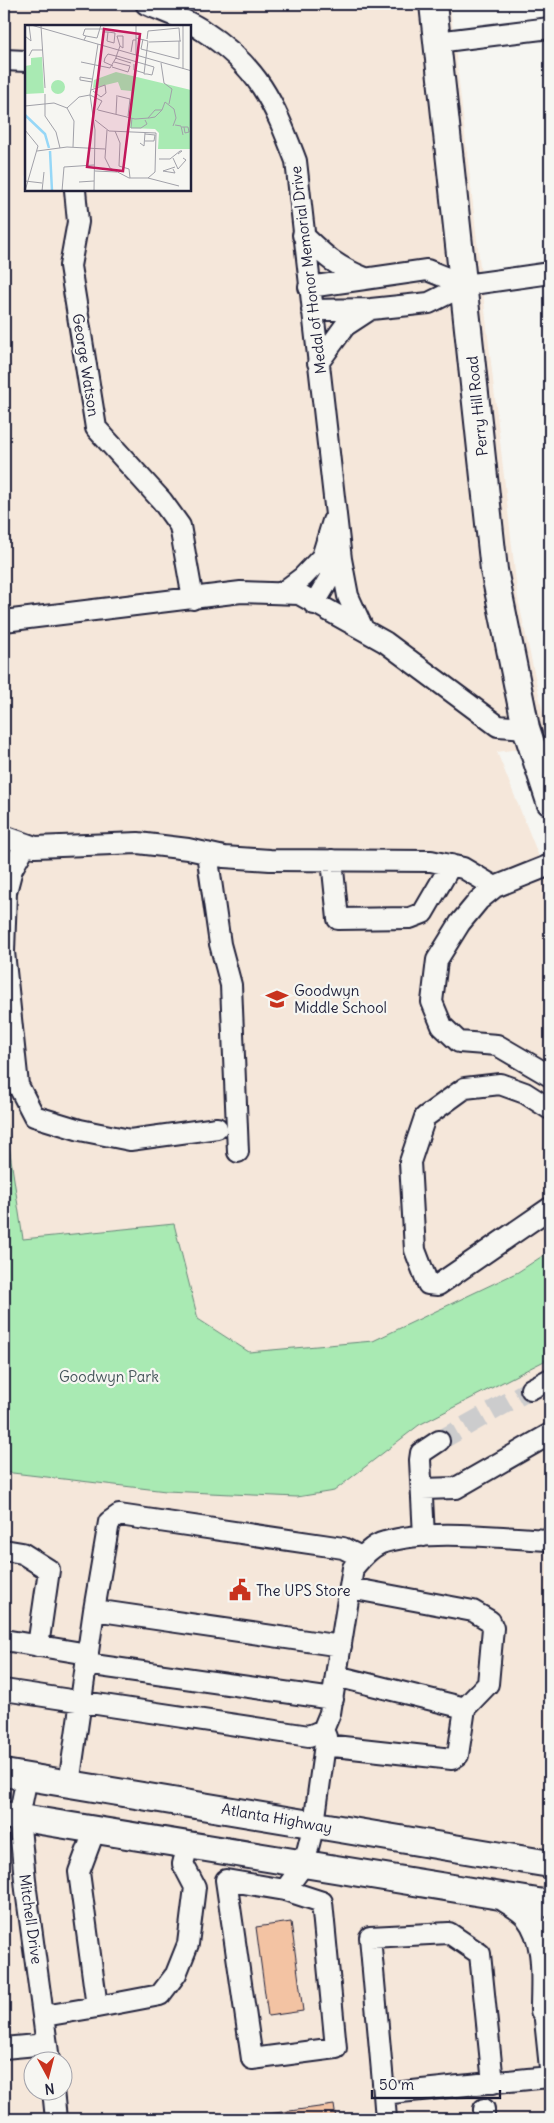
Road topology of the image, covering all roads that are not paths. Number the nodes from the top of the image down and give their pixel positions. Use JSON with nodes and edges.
{"nodes":[{"id":1,"x":146,"y":4,"type":"edge"},
{"id":2,"x":433,"y":4,"type":"edge"},
{"id":3,"x":550,"y":28,"type":"edge"},
{"id":4,"x":437,"y":42,"type":"junction"},
{"id":5,"x":4,"y":60,"type":"edge"},
{"id":6,"x":25,"y":61,"type":"edge"},
{"id":7,"x":75,"y":191,"type":"edge"},
{"id":8,"x":303,"y":235,"type":"junction"},
{"id":9,"x":550,"y":273,"type":"edge"},
{"id":10,"x":365,"y":278,"type":"junction"},
{"id":11,"x":465,"y":285,"type":"junction"},
{"id":12,"x":309,"y":287,"type":"junction"},
{"id":13,"x":371,"y":309,"type":"junction"},
{"id":14,"x":312,"y":310,"type":"junction"},
{"id":15,"x":318,"y":363,"type":"junction"},
{"id":16,"x":335,"y":515,"type":"junction"},
{"id":17,"x":341,"y":558,"type":"junction"},
{"id":18,"x":283,"y":592,"type":"junction"},
{"id":19,"x":193,"y":599,"type":"junction"},
{"id":20,"x":314,"y":604,"type":"junction"},
{"id":21,"x":4,"y":621,"type":"edge"},
{"id":22,"x":363,"y":629,"type":"junction"},
{"id":23,"x":526,"y":728,"type":"junction"},
{"id":24,"x":550,"y":802,"type":"edge"},
{"id":25,"x":4,"y":836,"type":"edge"},
{"id":26,"x":26,"y":844,"type":"junction"},
{"id":27,"x":207,"y":853,"type":"junction"},
{"id":28,"x":332,"y":860,"type":"junction"},
{"id":29,"x":451,"y":865,"type":"junction"},
{"id":30,"x":550,"y":866,"type":"edge"},
{"id":31,"x":495,"y":888,"type":"junction"},
{"id":32,"x":550,"y":1076,"type":"edge"},
{"id":33,"x":550,"y":1109,"type":"edge"},
{"id":34,"x":217,"y":1128,"type":"dead end"},
{"id":35,"x":238,"y":1152,"type":"dead end"},
{"id":36,"x":550,"y":1208,"type":"edge"},
{"id":37,"x":550,"y":1379,"type":"edge"},
{"id":38,"x":531,"y":1389,"type":"tunnel mouth"},
{"id":39,"x":550,"y":1434,"type":"edge"},
{"id":40,"x":439,"y":1441,"type":"tunnel mouth"},
{"id":41,"x":422,"y":1489,"type":"junction"},
{"id":42,"x":550,"y":1535,"type":"edge"},
{"id":43,"x":424,"y":1536,"type":"junction"},
{"id":44,"x":550,"y":1540,"type":"edge"},
{"id":45,"x":4,"y":1550,"type":"edge"},
{"id":46,"x":361,"y":1557,"type":"junction"},
{"id":47,"x":350,"y":1588,"type":"junction"},
{"id":48,"x":94,"y":1610,"type":"junction"},
{"id":49,"x":4,"y":1640,"type":"edge"},
{"id":50,"x":38,"y":1646,"type":"junction"},
{"id":51,"x":341,"y":1646,"type":"junction"},
{"id":52,"x":87,"y":1659,"type":"junction"},
{"id":53,"x":336,"y":1676,"type":"junction"},
{"id":54,"x":4,"y":1690,"type":"edge"},
{"id":55,"x":332,"y":1699,"type":"junction"},
{"id":56,"x":81,"y":1701,"type":"junction"},
{"id":57,"x":465,"y":1708,"type":"junction"},
{"id":58,"x":324,"y":1738,"type":"junction"},
{"id":59,"x":16,"y":1775,"type":"edge"},
{"id":60,"x":69,"y":1784,"type":"junction"},
{"id":61,"x":12,"y":1816,"type":"edge"},
{"id":62,"x":314,"y":1824,"type":"junction"},
{"id":63,"x":95,"y":1829,"type":"junction"},
{"id":64,"x":188,"y":1845,"type":"junction"},
{"id":65,"x":227,"y":1851,"type":"junction"},
{"id":66,"x":550,"y":1857,"type":"edge"},
{"id":67,"x":519,"y":1858,"type":"junction"},
{"id":68,"x":304,"y":1864,"type":"junction"},
{"id":69,"x":550,"y":1864,"type":"edge"},
{"id":70,"x":226,"y":1880,"type":"junction"},
{"id":71,"x":285,"y":1890,"type":"junction"},
{"id":72,"x":503,"y":1896,"type":"junction"},
{"id":73,"x":550,"y":1904,"type":"edge"},
{"id":74,"x":547,"y":2000,"type":"edge"},
{"id":75,"x":97,"y":2007,"type":"junction"},
{"id":76,"x":44,"y":2016,"type":"junction"},
{"id":77,"x":549,"y":2037,"type":"edge"},
{"id":78,"x":4,"y":2048,"type":"edge"},
{"id":79,"x":26,"y":2050,"type":"edge"},
{"id":80,"x":48,"y":2050,"type":"edge"},
{"id":81,"x":550,"y":2068,"type":"edge"},
{"id":82,"x":550,"y":2077,"type":"edge"},
{"id":83,"x":493,"y":2083,"type":"junction"},
{"id":84,"x":384,"y":2094,"type":"junction"},
{"id":85,"x":54,"y":2100,"type":"edge"},
{"id":86,"x":56,"y":2119,"type":"edge"},
{"id":87,"x":386,"y":2119,"type":"edge"}],
"edges":[{"from":1,"to":8,"type":"street","name":"Medal of Honor Memorial Drive"},
{"from":2,"to":4,"type":"main road","name":"Perry Hill Road"},
{"from":3,"to":4,"type":"street"},
{"from":4,"to":11,"type":"main road","name":"Perry Hill Road"},
{"from":5,"to":6,"type":"street"},
{"from":7,"to":19,"type":"street","name":"George Watson"},
{"from":8,"to":10,"type":"street"},
{"from":8,"to":12,"type":"street","name":"Medal of Honor Memorial Drive"},
{"from":9,"to":11,"type":"street"},
{"from":10,"to":11,"type":"street"},
{"from":10,"to":12,"type":"street"},
{"from":11,"to":13,"type":"street"},
{"from":11,"to":23,"type":"main road","name":"Perry Hill Road"},
{"from":12,"to":14,"type":"street","name":"Medal of Honor Memorial Drive"},
{"from":13,"to":14,"type":"street"},
{"from":13,"to":15,"type":"street"},
{"from":14,"to":15,"type":"street","name":"Medal of Honor Memorial Drive"},
{"from":15,"to":16,"type":"street","name":"Medal of Honor Memorial Drive"},
{"from":16,"to":17,"type":"street","name":"Medal of Honor Memorial Drive"},
{"from":16,"to":18,"type":"street","name":"Medal of Honor Memorial Drive"},
{"from":17,"to":20,"type":"street"},
{"from":17,"to":22,"type":"street","name":"Medal of Honor Memorial Drive"},
{"from":18,"to":19,"type":"street"},
{"from":18,"to":20,"type":"street"},
{"from":19,"to":21,"type":"street"},
{"from":20,"to":22,"type":"street"},
{"from":22,"to":23,"type":"street"},
{"from":23,"to":24,"type":"main road","name":"Perry Hill Road"},
{"from":25,"to":26,"type":"street"},
{"from":26,"to":27,"type":"street"},
{"from":26,"to":34,"type":"street"},
{"from":27,"to":28,"type":"street"},
{"from":27,"to":35,"type":"street"},
{"from":28,"to":29,"type":"street"},
{"from":28,"to":29,"type":"street"},
{"from":29,"to":31,"type":"street"},
{"from":30,"to":31,"type":"street"},
{"from":31,"to":32,"type":"street"},
{"from":33,"to":36,"type":"street"},
{"from":37,"to":38,"type":"street"},
{"from":39,"to":41,"type":"street"},
{"from":40,"to":41,"type":"street"},
{"from":41,"to":43,"type":"street"},
{"from":42,"to":44,"type":"street"},
{"from":43,"to":44,"type":"street"},
{"from":43,"to":46,"type":"street"},
{"from":45,"to":50,"type":"street"},
{"from":46,"to":47,"type":"street"},
{"from":46,"to":48,"type":"street"},
{"from":47,"to":51,"type":"street"},
{"from":47,"to":57,"type":"street"},
{"from":48,"to":51,"type":"street"},
{"from":48,"to":52,"type":"street"},
{"from":49,"to":50,"type":"street"},
{"from":50,"to":52,"type":"street"},
{"from":51,"to":53,"type":"street"},
{"from":52,"to":55,"type":"street"},
{"from":52,"to":56,"type":"street"},
{"from":53,"to":55,"type":"street"},
{"from":53,"to":57,"type":"street"},
{"from":54,"to":56,"type":"street"},
{"from":55,"to":58,"type":"street"},
{"from":56,"to":58,"type":"street"},
{"from":56,"to":60,"type":"street"},
{"from":57,"to":58,"type":"street"},
{"from":58,"to":62,"type":"street"},
{"from":59,"to":60,"type":"main road","name":"Atlanta Highway"},
{"from":59,"to":61,"type":"street","name":"Mitchell Drive"},
{"from":60,"to":62,"type":"main road","name":"Atlanta Highway"},
{"from":61,"to":63,"type":"main road"},
{"from":61,"to":76,"type":"street","name":"Mitchell Drive"},
{"from":62,"to":67,"type":"main road","name":"Atlanta Highway"},
{"from":62,"to":68,"type":"street"},
{"from":63,"to":64,"type":"main road"},
{"from":63,"to":75,"type":"street"},
{"from":64,"to":65,"type":"main road"},
{"from":64,"to":75,"type":"street"},
{"from":65,"to":68,"type":"main road"},
{"from":65,"to":70,"type":"street"},
{"from":66,"to":67,"type":"main road"},
{"from":67,"to":69,"type":"main road","name":"Atlanta Highway"},
{"from":68,"to":71,"type":"street"},
{"from":68,"to":72,"type":"main road"},
{"from":70,"to":71,"type":"street"},
{"from":70,"to":71,"type":"street"},
{"from":72,"to":73,"type":"main road"},
{"from":72,"to":74,"type":"main road"},
{"from":74,"to":77,"type":"street"},
{"from":75,"to":76,"type":"street"},
{"from":76,"to":80,"type":"street","name":"Mitchell Drive"},
{"from":77,"to":81,"type":"street"},
{"from":78,"to":79,"type":"street"},
{"from":82,"to":83,"type":"street"},
{"from":83,"to":84,"type":"street"},
{"from":83,"to":84,"type":"street"},
{"from":84,"to":87,"type":"street"},
{"from":85,"to":86,"type":"street"}]}
